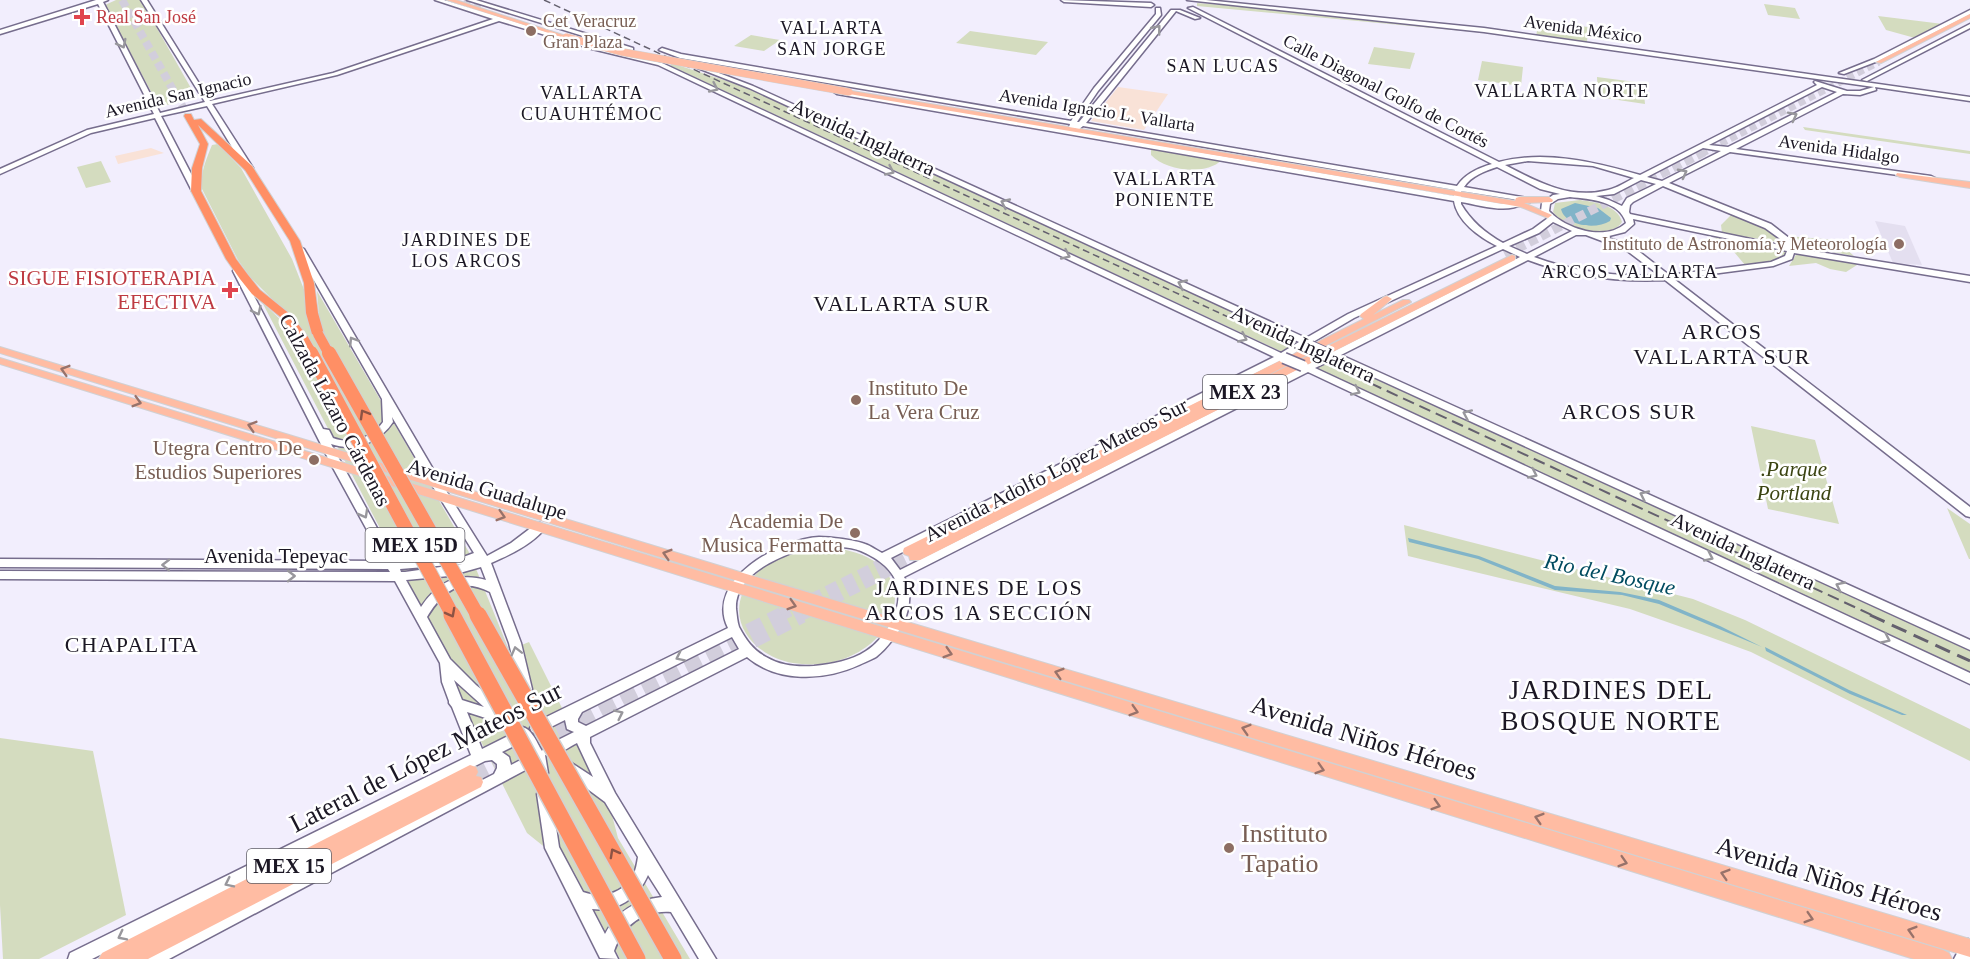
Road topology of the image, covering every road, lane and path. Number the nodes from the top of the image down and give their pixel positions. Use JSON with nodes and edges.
{"nodes":[{"id":1,"x":144,"y":0,"type":"edge"},
{"id":2,"x":438,"y":0,"type":"edge"},
{"id":3,"x":450,"y":0,"type":"edge"},
{"id":4,"x":459,"y":0,"type":"edge"},
{"id":5,"x":470,"y":0,"type":"edge"},
{"id":6,"x":1064,"y":0,"type":"edge"},
{"id":7,"x":112,"y":1,"type":"edge"},
{"id":8,"x":101,"y":2,"type":"edge"},
{"id":9,"x":1151,"y":3,"type":"edge"},
{"id":10,"x":1191,"y":4,"type":"edge"},
{"id":11,"x":483,"y":6,"type":"dead end"},
{"id":12,"x":1158,"y":9,"type":"junction"},
{"id":13,"x":1175,"y":11,"type":"junction"},
{"id":14,"x":482,"y":14,"type":"joint"},
{"id":15,"x":500,"y":18,"type":"junction"},
{"id":16,"x":513,"y":18,"type":"junction"},
{"id":17,"x":1970,"y":20,"type":"edge"},
{"id":18,"x":1941,"y":27,"type":"junction"},
{"id":19,"x":0,"y":31,"type":"edge"},
{"id":20,"x":1481,"y":34,"type":"junction"},
{"id":21,"x":1935,"y":34,"type":"junction"},
{"id":22,"x":568,"y":35,"type":"junction"},
{"id":23,"x":660,"y":49,"type":"joint"},
{"id":24,"x":1607,"y":50,"type":"dead end"},
{"id":25,"x":616,"y":54,"type":"junction"},
{"id":26,"x":705,"y":60,"type":"junction"},
{"id":27,"x":1842,"y":73,"type":"junction"},
{"id":28,"x":1865,"y":80,"type":"junction"},
{"id":29,"x":1817,"y":81,"type":"junction"},
{"id":30,"x":1874,"y":87,"type":"junction"},
{"id":31,"x":201,"y":91,"type":"junction"},
{"id":32,"x":1844,"y":91,"type":"junction"},
{"id":33,"x":147,"y":94,"type":"junction"},
{"id":34,"x":1970,"y":101,"type":"edge"},
{"id":35,"x":207,"y":103,"type":"junction"},
{"id":36,"x":786,"y":104,"type":"junction"},
{"id":37,"x":761,"y":111,"type":"junction"},
{"id":38,"x":157,"y":114,"type":"junction"},
{"id":39,"x":214,"y":114,"type":"junction"},
{"id":40,"x":164,"y":127,"type":"junction"},
{"id":41,"x":1075,"y":128,"type":"junction"},
{"id":42,"x":1734,"y":130,"type":"junction"},
{"id":43,"x":1162,"y":137,"type":"junction"},
{"id":44,"x":1181,"y":146,"type":"junction"},
{"id":45,"x":1703,"y":146,"type":"junction"},
{"id":46,"x":1726,"y":150,"type":"junction"},
{"id":47,"x":1493,"y":164,"type":"junction"},
{"id":48,"x":249,"y":168,"type":"junction"},
{"id":49,"x":0,"y":170,"type":"edge"},
{"id":50,"x":1900,"y":175,"type":"dead end"},
{"id":51,"x":1642,"y":176,"type":"junction"},
{"id":52,"x":1662,"y":183,"type":"junction"},
{"id":53,"x":1970,"y":185,"type":"edge"},
{"id":54,"x":196,"y":191,"type":"junction"},
{"id":55,"x":1457,"y":193,"type":"junction"},
{"id":56,"x":1570,"y":195,"type":"junction"},
{"id":57,"x":1579,"y":196,"type":"junction"},
{"id":58,"x":1550,"y":200,"type":"junction"},
{"id":59,"x":1523,"y":202,"type":"junction"},
{"id":60,"x":1627,"y":214,"type":"junction"},
{"id":61,"x":1550,"y":217,"type":"junction"},
{"id":62,"x":1628,"y":228,"type":"junction"},
{"id":63,"x":1587,"y":232,"type":"junction"},
{"id":64,"x":295,"y":241,"type":"junction"},
{"id":65,"x":1629,"y":248,"type":"junction"},
{"id":66,"x":1790,"y":248,"type":"junction"},
{"id":67,"x":1507,"y":253,"type":"junction"},
{"id":68,"x":1525,"y":256,"type":"junction"},
{"id":69,"x":231,"y":259,"type":"junction"},
{"id":70,"x":1668,"y":278,"type":"junction"},
{"id":71,"x":1970,"y":279,"type":"edge"},
{"id":72,"x":1444,"y":298,"type":"junction"},
{"id":73,"x":1387,"y":299,"type":"junction"},
{"id":74,"x":1346,"y":331,"type":"junction"},
{"id":75,"x":1365,"y":332,"type":"junction"},
{"id":76,"x":311,"y":337,"type":"junction"},
{"id":77,"x":1309,"y":344,"type":"junction"},
{"id":78,"x":0,"y":350,"type":"edge"},
{"id":79,"x":1331,"y":354,"type":"junction"},
{"id":80,"x":1283,"y":357,"type":"junction"},
{"id":81,"x":0,"y":361,"type":"edge"},
{"id":82,"x":1305,"y":367,"type":"junction"},
{"id":83,"x":386,"y":394,"type":"junction"},
{"id":84,"x":312,"y":418,"type":"junction"},
{"id":85,"x":328,"y":449,"type":"junction"},
{"id":86,"x":1121,"y":449,"type":"junction"},
{"id":87,"x":1076,"y":459,"type":"junction"},
{"id":88,"x":335,"y":463,"type":"junction"},
{"id":89,"x":1100,"y":474,"type":"junction"},
{"id":90,"x":435,"y":482,"type":"junction"},
{"id":91,"x":446,"y":498,"type":"junction"},
{"id":92,"x":1970,"y":513,"type":"edge"},
{"id":93,"x":540,"y":527,"type":"junction"},
{"id":94,"x":912,"y":554,"type":"tunnel mouth"},
{"id":95,"x":883,"y":557,"type":"junction"},
{"id":96,"x":483,"y":558,"type":"junction"},
{"id":97,"x":0,"y":563,"type":"edge"},
{"id":98,"x":395,"y":570,"type":"junction"},
{"id":99,"x":0,"y":575,"type":"edge"},
{"id":100,"x":899,"y":575,"type":"junction"},
{"id":101,"x":740,"y":583,"type":"junction"},
{"id":102,"x":497,"y":590,"type":"junction"},
{"id":103,"x":420,"y":618,"type":"junction"},
{"id":104,"x":895,"y":630,"type":"junction"},
{"id":105,"x":733,"y":631,"type":"junction"},
{"id":106,"x":1970,"y":645,"type":"edge"},
{"id":107,"x":747,"y":651,"type":"junction"},
{"id":108,"x":446,"y":663,"type":"junction"},
{"id":109,"x":1970,"y":679,"type":"edge"},
{"id":110,"x":455,"y":703,"type":"junction"},
{"id":111,"x":579,"y":707,"type":"junction"},
{"id":112,"x":508,"y":720,"type":"junction"},
{"id":113,"x":530,"y":731,"type":"junction"},
{"id":114,"x":584,"y":731,"type":"junction"},
{"id":115,"x":544,"y":754,"type":"junction"},
{"id":116,"x":477,"y":767,"type":"junction"},
{"id":117,"x":495,"y":781,"type":"junction"},
{"id":118,"x":610,"y":798,"type":"junction"},
{"id":119,"x":645,"y":858,"type":"junction"},
{"id":120,"x":577,"y":897,"type":"junction"},
{"id":121,"x":675,"y":905,"type":"junction"},
{"id":122,"x":1966,"y":952,"type":"edge"},
{"id":123,"x":608,"y":956,"type":"edge"},
{"id":124,"x":76,"y":959,"type":"edge"},
{"id":125,"x":108,"y":959,"type":"edge"},
{"id":126,"x":129,"y":959,"type":"edge"},
{"id":127,"x":153,"y":959,"type":"edge"},
{"id":128,"x":637,"y":959,"type":"edge"},
{"id":129,"x":673,"y":959,"type":"edge"},
{"id":130,"x":708,"y":959,"type":"edge"},
{"id":131,"x":1940,"y":959,"type":"edge"}],
"edges":[{"from":1,"to":31,"type":"street","name":"Calzada Lázaro Cárdenas"},
{"from":2,"to":14,"type":"street"},
{"from":3,"to":15,"type":"main road","name":"Avenida Ignacio L. Vallarta"},
{"from":4,"to":16,"type":"main road","name":"Avenida Ignacio L. Vallarta"},
{"from":5,"to":25,"type":"street"},
{"from":6,"to":9,"type":"street"},
{"from":7,"to":8,"type":"street"},
{"from":8,"to":19,"type":"street"},
{"from":8,"to":33,"type":"street","name":"Calzada Lázaro Cárdenas","one_way":true},
{"from":9,"to":12,"type":"street"},
{"from":10,"to":13,"type":"street"},
{"from":10,"to":20,"type":"street","name":"Avenida México"},
{"from":10,"to":29,"type":"street","name":"Avenida México"},
{"from":10,"to":47,"type":"street","name":"Calle Diagonal Golfo de Cortés"},
{"from":11,"to":16,"type":"main road"},
{"from":12,"to":13,"type":"street"},
{"from":12,"to":41,"type":"street"},
{"from":41,"to":13,"type":"street","one_way":true},
{"from":13,"to":47,"type":"street","name":"Calle Diagonal Golfo de Cortés"},
{"from":14,"to":15,"type":"main road"},
{"from":15,"to":22,"type":"main road","name":"Avenida Ignacio L. Vallarta"},
{"from":15,"to":25,"type":"street","name":"Avenida Ignacio L. Vallarta"},
{"from":15,"to":35,"type":"street","name":"Avenida San Ignacio"},
{"from":16,"to":22,"type":"main road","name":"Avenida Ignacio L. Vallarta"},
{"from":17,"to":18,"type":"street"},
{"from":17,"to":21,"type":"main road"},
{"from":17,"to":21,"type":"main road"},
{"from":17,"to":28,"type":"street"},
{"from":18,"to":21,"type":"main road"},
{"from":18,"to":27,"type":"street"},
{"from":20,"to":24,"type":"street"},
{"from":20,"to":29,"type":"street","name":"Avenida México"},
{"from":22,"to":41,"type":"main road","name":"Avenida Ignacio L. Vallarta","bridge":true},
{"from":23,"to":26,"type":"street","name":"Avenida Ignacio L. Vallarta"},
{"from":23,"to":36,"type":"street","name":"Avenida Inglaterra"},
{"from":25,"to":37,"type":"street","name":"Avenida Inglaterra","one_way":true},
{"from":26,"to":41,"type":"street","name":"Avenida Ignacio L. Vallarta"},
{"from":26,"to":41,"type":"street","name":"Avenida Ignacio L. Vallarta"},
{"from":27,"to":28,"type":"street"},
{"from":27,"to":29,"type":"street"},
{"from":28,"to":30,"type":"street"},
{"from":29,"to":30,"type":"street","name":"Avenida México"},
{"from":29,"to":32,"type":"street"},
{"from":29,"to":42,"type":"street"},
{"from":30,"to":32,"type":"street"},
{"from":30,"to":34,"type":"street","name":"Avenida México"},
{"from":31,"to":33,"type":"street"},
{"from":31,"to":35,"type":"street","name":"Calzada Lázaro Cárdenas"},
{"from":46,"to":32,"type":"street","one_way":true},
{"from":33,"to":38,"type":"street","name":"Calzada Lázaro Cárdenas"},
{"from":35,"to":38,"type":"street","name":"Avenida San Ignacio"},
{"from":35,"to":39,"type":"street","name":"Calzada Lázaro Cárdenas"},
{"from":36,"to":37,"type":"street"},
{"from":77,"to":36,"type":"street","name":"Avenida Inglaterra","one_way":true},
{"from":37,"to":80,"type":"street","name":"Avenida Inglaterra","one_way":true},
{"from":38,"to":40,"type":"street","name":"Calzada Lázaro Cárdenas"},
{"from":38,"to":49,"type":"street","name":"Avenida San Ignacio"},
{"from":39,"to":40,"type":"street"},
{"from":39,"to":48,"type":"street","name":"Calzada Lázaro Cárdenas"},
{"from":40,"to":54,"type":"street","name":"Calzada Lázaro Cárdenas"},
{"from":41,"to":43,"type":"street","name":"Avenida Ignacio L. Vallarta"},
{"from":41,"to":44,"type":"main road","name":"Avenida Ignacio L. Vallarta"},
{"from":41,"to":55,"type":"street","name":"Avenida Ignacio L. Vallarta"},
{"from":42,"to":45,"type":"street"},
{"from":42,"to":46,"type":"street"},
{"from":43,"to":44,"type":"main road"},
{"from":43,"to":55,"type":"street","name":"Avenida Ignacio L. Vallarta"},
{"from":44,"to":55,"type":"main road","name":"Avenida Ignacio L. Vallarta"},
{"from":45,"to":46,"type":"street","name":"Avenida Hidalgo"},
{"from":45,"to":51,"type":"street"},
{"from":52,"to":46,"type":"street","one_way":true},
{"from":46,"to":53,"type":"street","name":"Avenida Hidalgo"},
{"from":47,"to":51,"type":"street"},
{"from":47,"to":55,"type":"street"},
{"from":47,"to":56,"type":"street","name":"Calle Diagonal Golfo de Cortés"},
{"from":47,"to":58,"type":"street","name":"Calle Diagonal Golfo de Cortés"},
{"from":48,"to":54,"type":"highway","name":"Calzada Lázaro Cárdenas","number":"MEX 15D"},
{"from":48,"to":64,"type":"highway","name":"Calzada Lázaro Cárdenas","number":"MEX 15D"},
{"from":50,"to":53,"type":"main road"},
{"from":51,"to":52,"type":"street"},
{"from":51,"to":57,"type":"street"},
{"from":52,"to":60,"type":"street"},
{"from":52,"to":66,"type":"street"},
{"from":54,"to":69,"type":"highway","name":"Calzada Lázaro Cárdenas","number":"MEX 15D"},
{"from":55,"to":59,"type":"main road","name":"Avenida Ignacio L. Vallarta"},
{"from":55,"to":67,"type":"street"},
{"from":56,"to":57,"type":"street"},
{"from":56,"to":58,"type":"street"},
{"from":57,"to":60,"type":"street"},
{"from":58,"to":59,"type":"main road","name":"Avenida Ignacio L. Vallarta"},
{"from":58,"to":61,"type":"street"},
{"from":59,"to":61,"type":"main road","name":"Avenida Ignacio L. Vallarta"},
{"from":60,"to":62,"type":"street"},
{"from":60,"to":66,"type":"street"},
{"from":61,"to":63,"type":"street"},
{"from":61,"to":67,"type":"street","name":"Avenida Adolfo López Mateos Sur"},
{"from":62,"to":63,"type":"street"},
{"from":62,"to":65,"type":"street"},
{"from":63,"to":65,"type":"street"},
{"from":63,"to":68,"type":"street","name":"Avenida Adolfo López Mateos Sur"},
{"from":64,"to":76,"type":"highway","name":"Calzada Lázaro Cárdenas","number":"MEX 15D"},
{"from":83,"to":64,"type":"street","name":"Calzada Lázaro Cárdenas","one_way":true},
{"from":65,"to":70,"type":"street"},
{"from":66,"to":70,"type":"street"},
{"from":66,"to":71,"type":"street"},
{"from":67,"to":68,"type":"street"},
{"from":67,"to":73,"type":"street","name":"Avenida Adolfo López Mateos Sur"},
{"from":67,"to":74,"type":"main road","name":"Avenida Adolfo López Mateos Sur","number":"MEX 23"},
{"from":67,"to":75,"type":"main road","name":"Avenida Adolfo López Mateos Sur","number":"MEX 23"},
{"from":68,"to":70,"type":"street"},
{"from":68,"to":72,"type":"street","name":"Avenida Adolfo López Mateos Sur"},
{"from":69,"to":76,"type":"highway","name":"Calzada Lázaro Cárdenas","number":"MEX 15D"},
{"from":69,"to":84,"type":"street","name":"Calzada Lázaro Cárdenas","one_way":true},
{"from":70,"to":92,"type":"street"},
{"from":72,"to":75,"type":"main road"},
{"from":72,"to":79,"type":"street","name":"Avenida Adolfo López Mateos Sur"},
{"from":73,"to":74,"type":"main road"},
{"from":73,"to":77,"type":"street","name":"Avenida Adolfo López Mateos Sur"},
{"from":74,"to":86,"type":"main road","name":"Avenida Adolfo López Mateos Sur","number":"MEX 23"},
{"from":75,"to":86,"type":"main road","name":"Avenida Adolfo López Mateos Sur","number":"MEX 23"},
{"from":76,"to":128,"type":"highway","name":"Calzada Lázaro Cárdenas","number":"MEX 15D","one_way":true,"bridge":true},
{"from":129,"to":76,"type":"highway","name":"Calzada Lázaro Cárdenas","number":"MEX 15D","one_way":true,"bridge":true},
{"from":77,"to":79,"type":"street","name":"Avenida Inglaterra","bridge":true},
{"from":77,"to":80,"type":"street","name":"Avenida Adolfo López Mateos Sur"},
{"from":85,"to":78,"type":"main road","name":"Avenida Guadalupe","one_way":true},
{"from":79,"to":82,"type":"street","name":"Avenida Adolfo López Mateos Sur"},
{"from":106,"to":79,"type":"street","name":"Avenida Inglaterra","one_way":true},
{"from":80,"to":82,"type":"street","name":"Avenida Inglaterra","bridge":true},
{"from":80,"to":87,"type":"street","name":"Avenida Adolfo López Mateos Sur"},
{"from":81,"to":88,"type":"main road","name":"Avenida Guadalupe","one_way":true},
{"from":82,"to":89,"type":"street","name":"Avenida Adolfo López Mateos Sur"},
{"from":82,"to":109,"type":"street","name":"Avenida Inglaterra","one_way":true},
{"from":83,"to":84,"type":"street"},
{"from":83,"to":90,"type":"street","name":"Calzada Lázaro Cárdenas"},
{"from":84,"to":85,"type":"street","name":"Calzada Lázaro Cárdenas"},
{"from":85,"to":88,"type":"street","name":"Calzada Lázaro Cárdenas"},
{"from":85,"to":90,"type":"main road","name":"Avenida Guadalupe"},
{"from":86,"to":87,"type":"main road"},
{"from":86,"to":89,"type":"main road"},
{"from":86,"to":94,"type":"main road","name":"Avenida Adolfo López Mateos Sur","number":"MEX 23"},
{"from":87,"to":95,"type":"street","name":"Avenida Adolfo López Mateos Sur"},
{"from":88,"to":91,"type":"main road","name":"Avenida Guadalupe"},
{"from":88,"to":98,"type":"street","name":"Calzada Lázaro Cárdenas","one_way":true},
{"from":89,"to":100,"type":"street","name":"Avenida Adolfo López Mateos Sur"},
{"from":90,"to":91,"type":"street","name":"Calzada Lázaro Cárdenas"},
{"from":101,"to":90,"type":"main road","name":"Avenida Guadalupe","one_way":true},
{"from":91,"to":93,"type":"main road","name":"Avenida Guadalupe","one_way":true},
{"from":91,"to":96,"type":"street","name":"Calzada Lázaro Cárdenas"},
{"from":93,"to":96,"type":"street","name":"Avenida Tepeyac"},
{"from":93,"to":101,"type":"main road","name":"Avenida Guadalupe"},
{"from":95,"to":100,"type":"street"},
{"from":95,"to":101,"type":"street"},
{"from":96,"to":98,"type":"street","name":"Avenida Tepeyac"},
{"from":96,"to":102,"type":"street","name":"Calzada Lázaro Cárdenas"},
{"from":98,"to":97,"type":"street","name":"Avenida Tepeyac","one_way":true},
{"from":99,"to":98,"type":"street","name":"Avenida Tepeyac","one_way":true},
{"from":98,"to":103,"type":"street","name":"Calzada Lázaro Cárdenas"},
{"from":100,"to":104,"type":"street"},
{"from":101,"to":104,"type":"main road","name":"Avenida Guadalupe"},
{"from":101,"to":105,"type":"street"},
{"from":102,"to":103,"type":"street"},
{"from":113,"to":102,"type":"street","name":"Calzada Lázaro Cárdenas","one_way":true},
{"from":103,"to":108,"type":"street","name":"Calzada Lázaro Cárdenas"},
{"from":104,"to":107,"type":"street"},
{"from":122,"to":104,"type":"main road","name":"Avenida Niños Héroes","one_way":true},
{"from":104,"to":131,"type":"main road","name":"Avenida Niños Héroes","one_way":true},
{"from":105,"to":107,"type":"street"},
{"from":105,"to":111,"type":"street","name":"Lateral de López Mateos Sur","one_way":true},
{"from":114,"to":107,"type":"street","one_way":true},
{"from":108,"to":110,"type":"street"},
{"from":108,"to":112,"type":"street","name":"Calzada Lázaro Cárdenas"},
{"from":110,"to":112,"type":"street"},
{"from":110,"to":116,"type":"street"},
{"from":111,"to":113,"type":"street","name":"Lateral de López Mateos Sur"},
{"from":111,"to":114,"type":"street"},
{"from":112,"to":113,"type":"street","name":"Calzada Lázaro Cárdenas"},
{"from":113,"to":115,"type":"street","name":"Calzada Lázaro Cárdenas"},
{"from":113,"to":116,"type":"street","name":"Lateral de López Mateos Sur"},
{"from":114,"to":115,"type":"street"},
{"from":114,"to":118,"type":"street"},
{"from":115,"to":117,"type":"street"},
{"from":115,"to":118,"type":"street","name":"Calzada Lázaro Cárdenas"},
{"from":115,"to":120,"type":"street","name":"Calzada Lázaro Cárdenas"},
{"from":116,"to":117,"type":"street"},
{"from":116,"to":124,"type":"street","name":"Lateral de López Mateos Sur","one_way":true},
{"from":116,"to":125,"type":"main road","number":"MEX 15"},
{"from":116,"to":126,"type":"main road","number":"MEX 15"},
{"from":117,"to":127,"type":"street"},
{"from":118,"to":119,"type":"street","name":"Calzada Lázaro Cárdenas"},
{"from":119,"to":120,"type":"street"},
{"from":119,"to":121,"type":"street","name":"Calzada Lázaro Cárdenas"},
{"from":120,"to":123,"type":"street","name":"Calzada Lázaro Cárdenas"},
{"from":121,"to":123,"type":"street"},
{"from":121,"to":130,"type":"street","name":"Calzada Lázaro Cárdenas"},
{"from":122,"to":131,"type":"street"}]}
